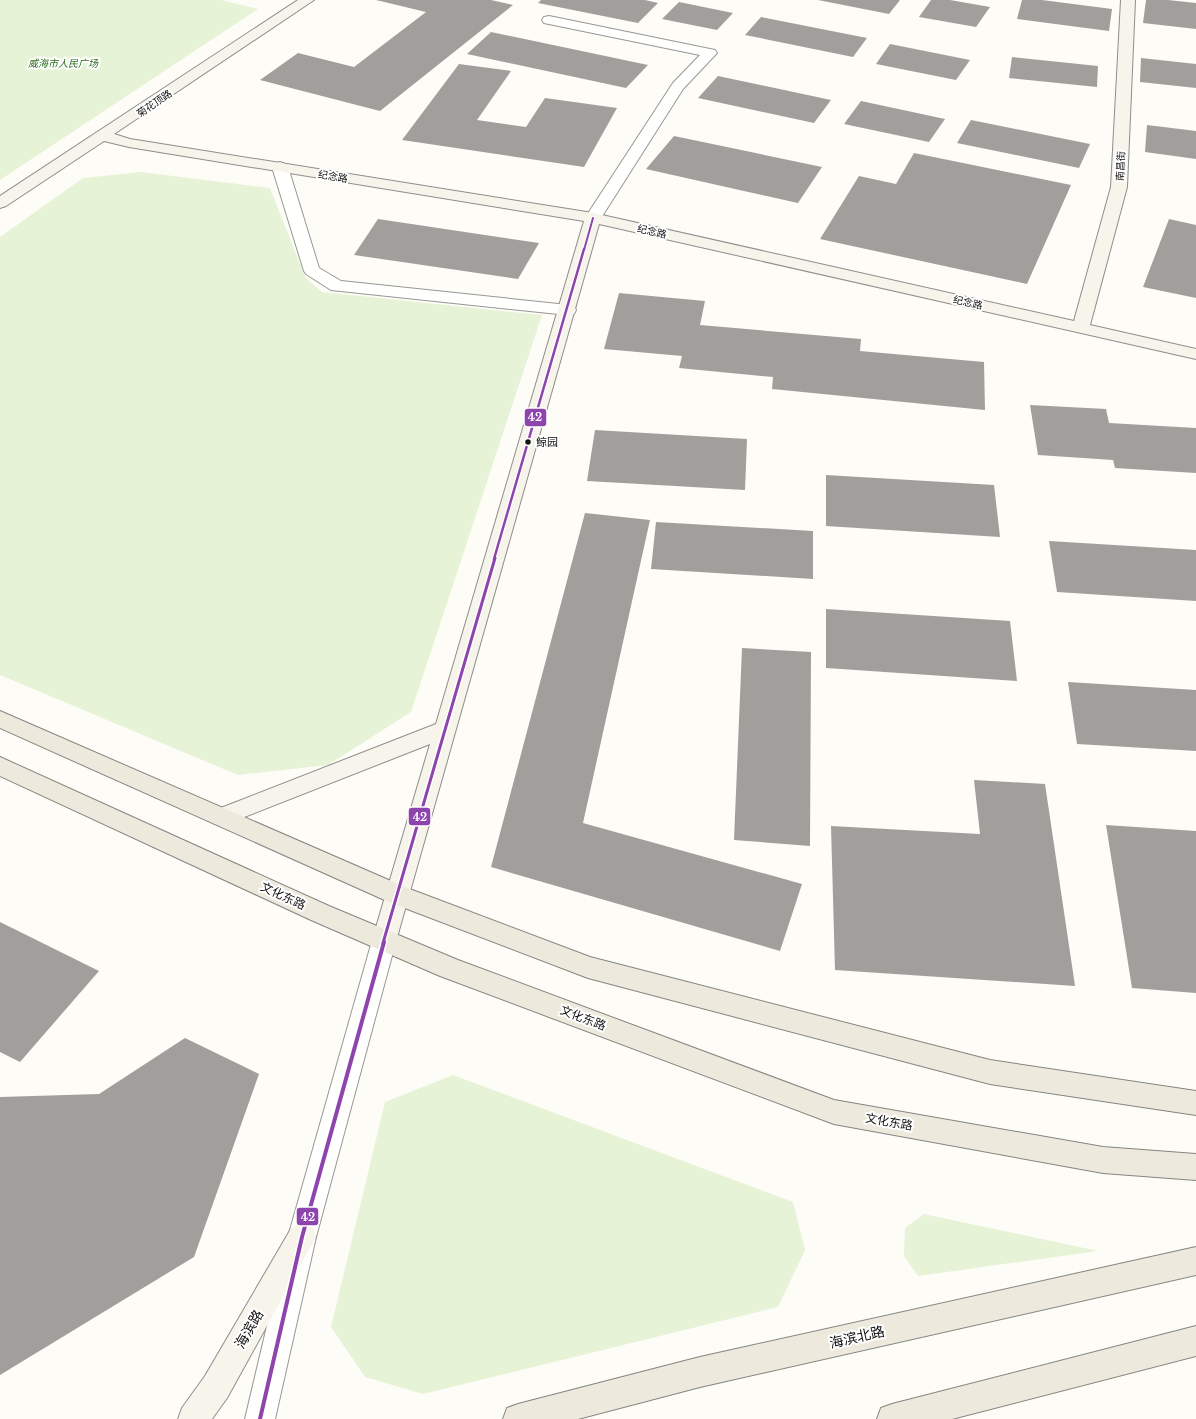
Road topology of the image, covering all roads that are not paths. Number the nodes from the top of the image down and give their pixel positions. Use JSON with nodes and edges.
{"nodes":[{"id":1,"x":307,"y":0,"type":"edge"},
{"id":2,"x":1128,"y":0,"type":"edge"},
{"id":3,"x":549,"y":20,"type":"dead end"},
{"id":4,"x":103,"y":136,"type":"junction"},
{"id":5,"x":280,"y":167,"type":"junction"},
{"id":6,"x":0,"y":203,"type":"edge"},
{"id":7,"x":593,"y":218,"type":"junction"},
{"id":8,"x":568,"y":310,"type":"junction"},
{"id":9,"x":1081,"y":327,"type":"junction"},
{"id":10,"x":1196,"y":354,"type":"edge"},
{"id":11,"x":0,"y":719,"type":"edge"},
{"id":12,"x":446,"y":729,"type":"junction"},
{"id":13,"x":0,"y":766,"type":"edge"},
{"id":14,"x":220,"y":816,"type":"junction"},
{"id":15,"x":398,"y":895,"type":"junction"},
{"id":16,"x":384,"y":941,"type":"junction"},
{"id":17,"x":1196,"y":1103,"type":"edge"},
{"id":18,"x":1196,"y":1167,"type":"edge"},
{"id":19,"x":302,"y":1237,"type":"junction"},
{"id":20,"x":1196,"y":1261,"type":"edge"},
{"id":21,"x":1196,"y":1341,"type":"edge"},
{"id":22,"x":193,"y":1419,"type":"edge"},
{"id":23,"x":260,"y":1419,"type":"edge"},
{"id":24,"x":518,"y":1419,"type":"edge"},
{"id":25,"x":892,"y":1419,"type":"edge"}],
"edges":[{"from":1,"to":4,"type":"street","name":"菊花顶路"},
{"from":2,"to":9,"type":"street","name":"南昌街"},
{"from":3,"to":7,"type":"street"},
{"from":4,"to":5,"type":"street","name":"纪念路"},
{"from":4,"to":6,"type":"street","name":"菊花顶路"},
{"from":5,"to":7,"type":"street","name":"纪念路"},
{"from":5,"to":8,"type":"street"},
{"from":7,"to":8,"type":"street"},
{"from":7,"to":9,"type":"street","name":"纪念路"},
{"from":8,"to":12,"type":"street"},
{"from":9,"to":10,"type":"street","name":"纪念路"},
{"from":11,"to":14,"type":"main road"},
{"from":12,"to":14,"type":"street"},
{"from":12,"to":15,"type":"street"},
{"from":13,"to":16,"type":"main road","name":"文化东路"},
{"from":14,"to":15,"type":"main road"},
{"from":15,"to":16,"type":"street"},
{"from":15,"to":17,"type":"main road"},
{"from":16,"to":18,"type":"main road","name":"文化东路"},
{"from":16,"to":19,"type":"street"},
{"from":19,"to":22,"type":"street","name":"海滨路"},
{"from":19,"to":23,"type":"street"},
{"from":20,"to":24,"type":"main road","name":"海滨北路"},
{"from":21,"to":25,"type":"main road"}]}
